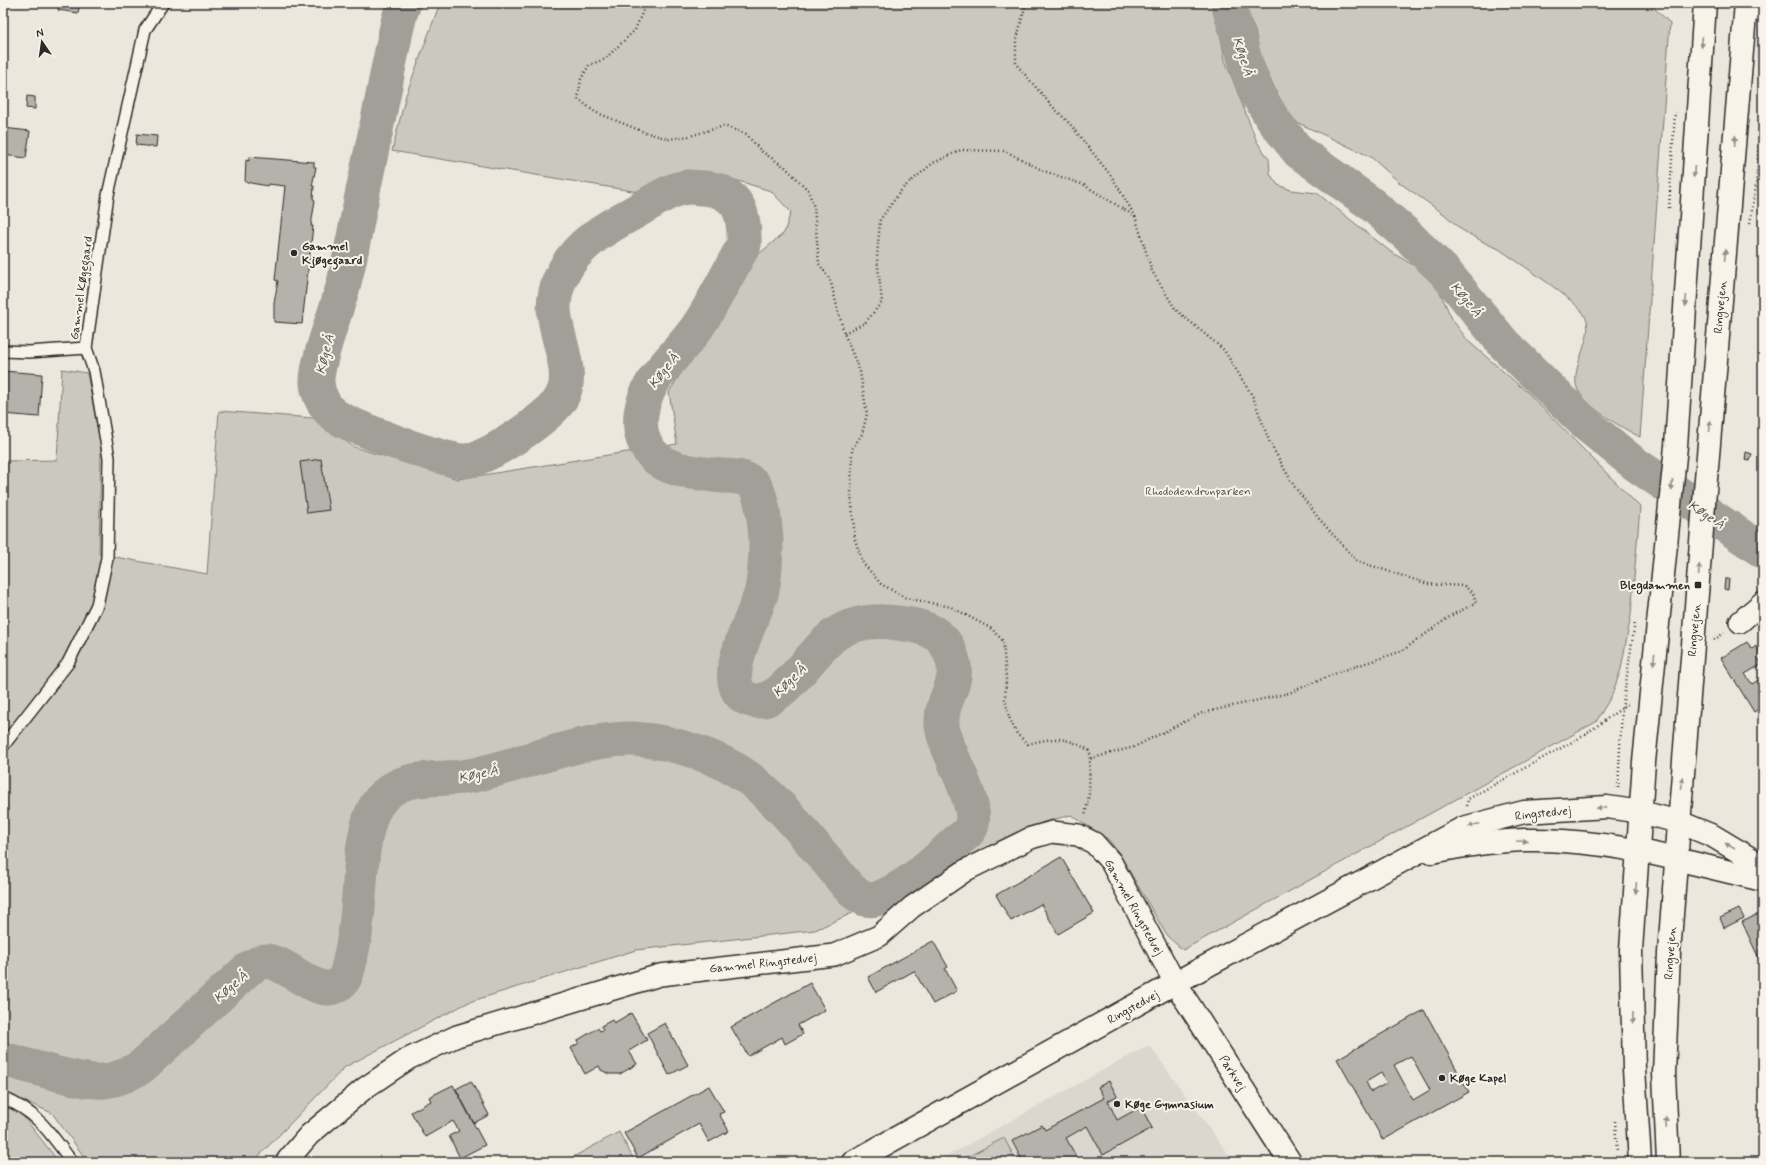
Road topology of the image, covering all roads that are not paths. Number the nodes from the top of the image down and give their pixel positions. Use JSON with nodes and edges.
{"nodes":[{"id":1,"x":163,"y":3,"type":"edge"},
{"id":2,"x":1705,"y":3,"type":"edge"},
{"id":3,"x":1750,"y":6,"type":"edge"},
{"id":4,"x":86,"y":348,"type":"junction"},
{"id":5,"x":3,"y":351,"type":"edge"},
{"id":6,"x":1763,"y":602,"type":"edge"},
{"id":7,"x":1740,"y":622,"type":"dead end"},
{"id":8,"x":3,"y":746,"type":"edge"},
{"id":9,"x":1641,"y":812,"type":"junction"},
{"id":10,"x":1679,"y":822,"type":"junction"},
{"id":11,"x":1638,"y":849,"type":"junction"},
{"id":12,"x":1415,"y":855,"type":"junction"},
{"id":13,"x":1676,"y":859,"type":"junction"},
{"id":14,"x":1763,"y":866,"type":"edge"},
{"id":15,"x":1763,"y":880,"type":"edge"},
{"id":16,"x":1175,"y":983,"type":"junction"},
{"id":17,"x":3,"y":1098,"type":"edge"},
{"id":18,"x":72,"y":1162,"type":"edge"},
{"id":19,"x":286,"y":1162,"type":"edge"},
{"id":20,"x":853,"y":1162,"type":"edge"},
{"id":21,"x":1290,"y":1162,"type":"edge"},
{"id":22,"x":1640,"y":1162,"type":"edge"},
{"id":23,"x":1668,"y":1162,"type":"edge"}],
"edges":[{"from":1,"to":4,"type":"lane","name":"Gammel Køgegaard"},
{"from":2,"to":9,"type":"main road","one_way":true},
{"from":10,"to":3,"type":"main road","name":"Ringvejen","one_way":true},
{"from":4,"to":5,"type":"lane"},
{"from":4,"to":8,"type":"lane","name":"Gammel Køgegaard"},
{"from":6,"to":7,"type":"street"},
{"from":9,"to":10,"type":"main road","name":"Ringstedvej"},
{"from":9,"to":11,"type":"main road"},
{"from":9,"to":12,"type":"main road","name":"Ringstedvej","one_way":true},
{"from":10,"to":13,"type":"main road","name":"Ringvejen"},
{"from":14,"to":10,"type":"main road","one_way":true},
{"from":12,"to":11,"type":"main road","name":"Ringstedvej","one_way":true},
{"from":11,"to":13,"type":"main road","name":"Ringstedvej"},
{"from":11,"to":22,"type":"main road","one_way":true},
{"from":12,"to":16,"type":"main road","name":"Ringstedvej"},
{"from":13,"to":15,"type":"main road"},
{"from":23,"to":13,"type":"main road","name":"Ringvejen","one_way":true},
{"from":16,"to":19,"type":"street","name":"Gammel Ringstedvej"},
{"from":16,"to":20,"type":"main road","name":"Ringstedvej"},
{"from":16,"to":21,"type":"main road","name":"Parkvej"},
{"from":17,"to":18,"type":"lane"}]}
